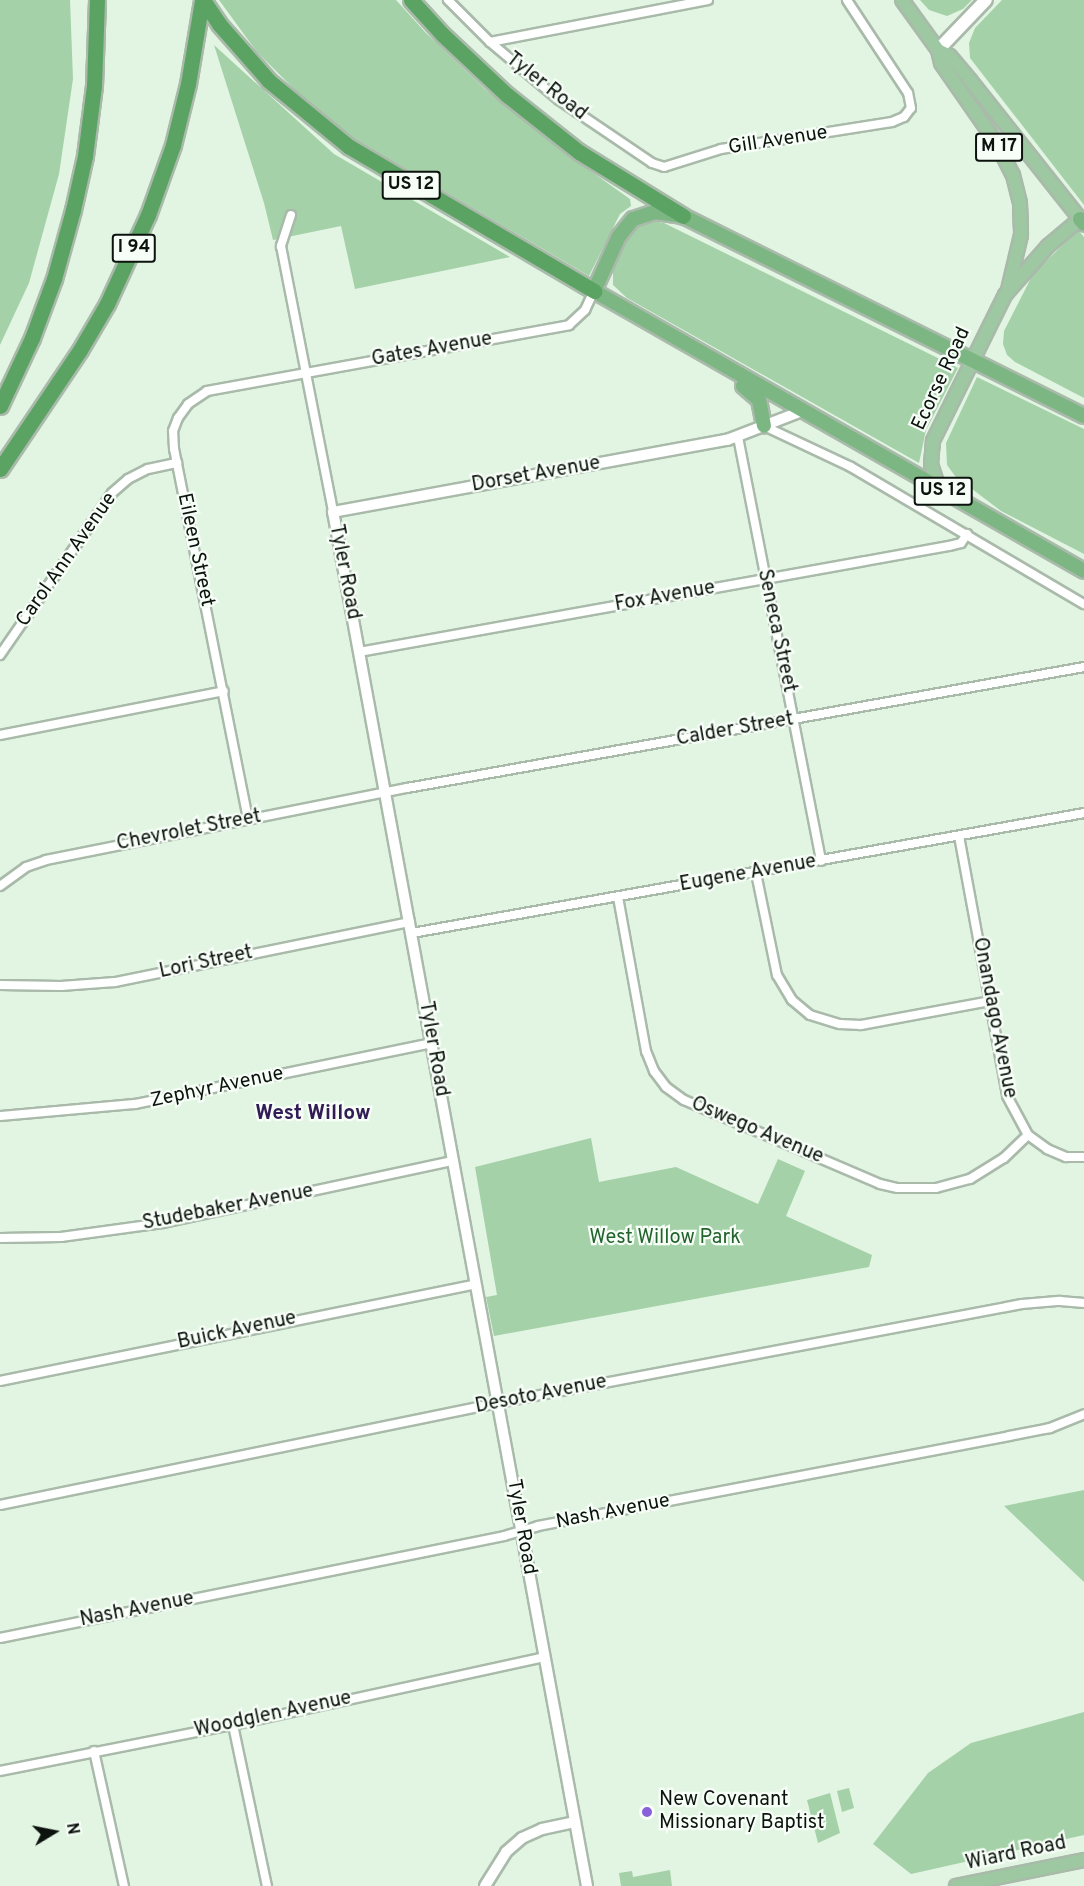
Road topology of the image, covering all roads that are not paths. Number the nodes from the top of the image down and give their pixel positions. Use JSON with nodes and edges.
{"nodes":[{"id":1,"x":97,"y":0,"type":"edge"},
{"id":2,"x":203,"y":0,"type":"edge"},
{"id":3,"x":411,"y":0,"type":"edge"},
{"id":4,"x":448,"y":0,"type":"edge"},
{"id":5,"x":708,"y":0,"type":"edge"},
{"id":6,"x":847,"y":0,"type":"edge"},
{"id":7,"x":902,"y":0,"type":"edge"},
{"id":8,"x":986,"y":0,"type":"edge"},
{"id":9,"x":490,"y":42,"type":"junction"},
{"id":10,"x":938,"y":50,"type":"junction"},
{"id":11,"x":652,"y":163,"type":"joint"},
{"id":12,"x":291,"y":215,"type":"dead end"},
{"id":13,"x":683,"y":216,"type":"junction"},
{"id":14,"x":1082,"y":222,"type":"edge"},
{"id":15,"x":594,"y":291,"type":"junction"},
{"id":16,"x":1006,"y":292,"type":"junction"},
{"id":17,"x":624,"y":308,"type":"junction"},
{"id":18,"x":972,"y":360,"type":"junction"},
{"id":19,"x":305,"y":373,"type":"junction"},
{"id":20,"x":0,"y":406,"type":"edge"},
{"id":21,"x":802,"y":411,"type":"junction"},
{"id":22,"x":1084,"y":416,"type":"edge"},
{"id":23,"x":760,"y":428,"type":"junction"},
{"id":24,"x":738,"y":437,"type":"junction"},
{"id":25,"x":177,"y":463,"type":"junction"},
{"id":26,"x":0,"y":469,"type":"edge"},
{"id":27,"x":939,"y":488,"type":"junction"},
{"id":28,"x":333,"y":512,"type":"junction"},
{"id":29,"x":967,"y":534,"type":"junction"},
{"id":30,"x":1084,"y":571,"type":"edge"},
{"id":31,"x":766,"y":579,"type":"junction"},
{"id":32,"x":1084,"y":604,"type":"edge"},
{"id":33,"x":359,"y":652,"type":"junction"},
{"id":34,"x":0,"y":656,"type":"edge"},
{"id":35,"x":1084,"y":667,"type":"edge"},
{"id":36,"x":224,"y":692,"type":"junction"},
{"id":37,"x":795,"y":719,"type":"junction"},
{"id":38,"x":0,"y":735,"type":"edge"},
{"id":39,"x":386,"y":792,"type":"junction"},
{"id":40,"x":1084,"y":813,"type":"edge"},
{"id":41,"x":248,"y":819,"type":"junction"},
{"id":42,"x":959,"y":836,"type":"junction"},
{"id":43,"x":820,"y":861,"type":"junction"},
{"id":44,"x":756,"y":873,"type":"junction"},
{"id":45,"x":0,"y":886,"type":"edge"},
{"id":46,"x":618,"y":897,"type":"junction"},
{"id":47,"x":411,"y":928,"type":"junction"},
{"id":48,"x":0,"y":985,"type":"edge"},
{"id":49,"x":990,"y":1001,"type":"junction"},
{"id":50,"x":432,"y":1043,"type":"junction"},
{"id":51,"x":0,"y":1116,"type":"edge"},
{"id":52,"x":1028,"y":1135,"type":"junction"},
{"id":53,"x":1084,"y":1157,"type":"edge"},
{"id":54,"x":453,"y":1161,"type":"junction"},
{"id":55,"x":0,"y":1238,"type":"edge"},
{"id":56,"x":475,"y":1284,"type":"junction"},
{"id":57,"x":1084,"y":1302,"type":"edge"},
{"id":58,"x":0,"y":1381,"type":"edge"},
{"id":59,"x":498,"y":1403,"type":"junction"},
{"id":60,"x":1084,"y":1414,"type":"edge"},
{"id":61,"x":0,"y":1505,"type":"edge"},
{"id":62,"x":522,"y":1531,"type":"junction"},
{"id":63,"x":0,"y":1638,"type":"edge"},
{"id":64,"x":544,"y":1657,"type":"junction"},
{"id":65,"x":233,"y":1725,"type":"junction"},
{"id":66,"x":94,"y":1751,"type":"junction"},
{"id":67,"x":0,"y":1771,"type":"edge"},
{"id":68,"x":575,"y":1822,"type":"junction"},
{"id":69,"x":1084,"y":1860,"type":"edge"},
{"id":70,"x":124,"y":1886,"type":"edge"},
{"id":71,"x":267,"y":1886,"type":"edge"},
{"id":72,"x":485,"y":1886,"type":"edge"},
{"id":73,"x":587,"y":1886,"type":"edge"},
{"id":74,"x":956,"y":1886,"type":"edge"}],
"edges":[{"from":1,"to":20,"type":"highway"},
{"from":2,"to":15,"type":"highway","number":"US 12"},
{"from":2,"to":26,"type":"highway","number":"I 94"},
{"from":3,"to":13,"type":"highway"},
{"from":4,"to":9,"type":"street","name":"Tyler Road"},
{"from":5,"to":9,"type":"street"},
{"from":6,"to":11,"type":"street","name":"Gill Avenue"},
{"from":7,"to":10,"type":"main road","name":"Ecorse Road","number":"M 17"},
{"from":8,"to":10,"type":"main road"},
{"from":9,"to":11,"type":"street","name":"Tyler Road"},
{"from":10,"to":14,"type":"main road","name":"Ecorse Road","number":"M 17"},
{"from":10,"to":16,"type":"main road","name":"Ecorse Road","number":"M 17"},
{"from":12,"to":19,"type":"street","name":"Tyler Road"},
{"from":13,"to":15,"type":"highway"},
{"from":13,"to":18,"type":"highway"},
{"from":14,"to":16,"type":"main road","name":"Ecorse Road","number":"M 17"},
{"from":15,"to":17,"type":"highway","name":"US 12","number":"US 12"},
{"from":15,"to":19,"type":"street","name":"Gates Avenue"},
{"from":16,"to":18,"type":"main road","name":"Ecorse Road","number":"M 17"},
{"from":17,"to":21,"type":"highway","name":"US 12","number":"US 12"},
{"from":17,"to":23,"type":"highway"},
{"from":18,"to":22,"type":"highway"},
{"from":18,"to":27,"type":"main road","name":"Ecorse Road","number":"M 17"},
{"from":19,"to":25,"type":"street","name":"Eileen Street"},
{"from":19,"to":28,"type":"street","name":"Tyler Road"},
{"from":21,"to":23,"type":"street"},
{"from":21,"to":27,"type":"highway","name":"US 12","number":"US 12"},
{"from":23,"to":24,"type":"street","name":"Dorset Avenue"},
{"from":23,"to":29,"type":"street"},
{"from":24,"to":28,"type":"street","name":"Dorset Avenue"},
{"from":24,"to":31,"type":"street","name":"Seneca Street"},
{"from":25,"to":34,"type":"street","name":"Carol Ann Avenue"},
{"from":25,"to":36,"type":"street","name":"Eileen Street"},
{"from":27,"to":30,"type":"highway","name":"US 12","number":"US 12"},
{"from":28,"to":33,"type":"street","name":"Tyler Road"},
{"from":29,"to":31,"type":"street","name":"Fox Avenue"},
{"from":29,"to":32,"type":"street"},
{"from":31,"to":33,"type":"street","name":"Fox Avenue"},
{"from":31,"to":37,"type":"street","name":"Seneca Street"},
{"from":33,"to":39,"type":"street","name":"Tyler Road"},
{"from":35,"to":37,"type":"street","name":"Calder Street"},
{"from":36,"to":38,"type":"street"},
{"from":36,"to":41,"type":"street","name":"Eileen Street"},
{"from":37,"to":39,"type":"street","name":"Calder Street"},
{"from":37,"to":43,"type":"street","name":"Seneca Street"},
{"from":39,"to":41,"type":"street","name":"Chevrolet Street"},
{"from":39,"to":47,"type":"street","name":"Tyler Road"},
{"from":40,"to":42,"type":"street","name":"Eugene Avenue"},
{"from":41,"to":45,"type":"street","name":"Chevrolet Street"},
{"from":42,"to":43,"type":"street","name":"Eugene Avenue"},
{"from":42,"to":49,"type":"street","name":"Onandago Avenue"},
{"from":43,"to":44,"type":"street","name":"Eugene Avenue"},
{"from":44,"to":46,"type":"street","name":"Eugene Avenue"},
{"from":44,"to":49,"type":"street"},
{"from":46,"to":47,"type":"street","name":"Eugene Avenue"},
{"from":46,"to":52,"type":"street","name":"Oswego Avenue"},
{"from":47,"to":48,"type":"street","name":"Lori Street"},
{"from":47,"to":50,"type":"street","name":"Tyler Road"},
{"from":49,"to":52,"type":"street","name":"Onandago Avenue"},
{"from":50,"to":51,"type":"street","name":"Zephyr Avenue"},
{"from":50,"to":54,"type":"street","name":"Tyler Road"},
{"from":52,"to":53,"type":"street","name":"Onandago Avenue"},
{"from":54,"to":55,"type":"street","name":"Studebaker Avenue"},
{"from":54,"to":56,"type":"street","name":"Tyler Road"},
{"from":56,"to":58,"type":"street","name":"Buick Avenue"},
{"from":56,"to":59,"type":"street","name":"Tyler Road"},
{"from":57,"to":59,"type":"street","name":"Desoto Avenue"},
{"from":59,"to":61,"type":"street","name":"Desoto Avenue"},
{"from":59,"to":62,"type":"street","name":"Tyler Road"},
{"from":60,"to":62,"type":"street","name":"Nash Avenue"},
{"from":62,"to":63,"type":"street","name":"Nash Avenue"},
{"from":62,"to":64,"type":"street","name":"Tyler Road"},
{"from":64,"to":65,"type":"street","name":"Woodglen Avenue"},
{"from":64,"to":68,"type":"street","name":"Tyler Road"},
{"from":65,"to":66,"type":"street","name":"Woodglen Avenue"},
{"from":65,"to":71,"type":"street"},
{"from":66,"to":67,"type":"street","name":"Woodglen Avenue"},
{"from":66,"to":70,"type":"street"},
{"from":68,"to":72,"type":"street"},
{"from":68,"to":73,"type":"street","name":"Tyler Road"},
{"from":69,"to":74,"type":"main road","name":"Wiard Road"}]}
